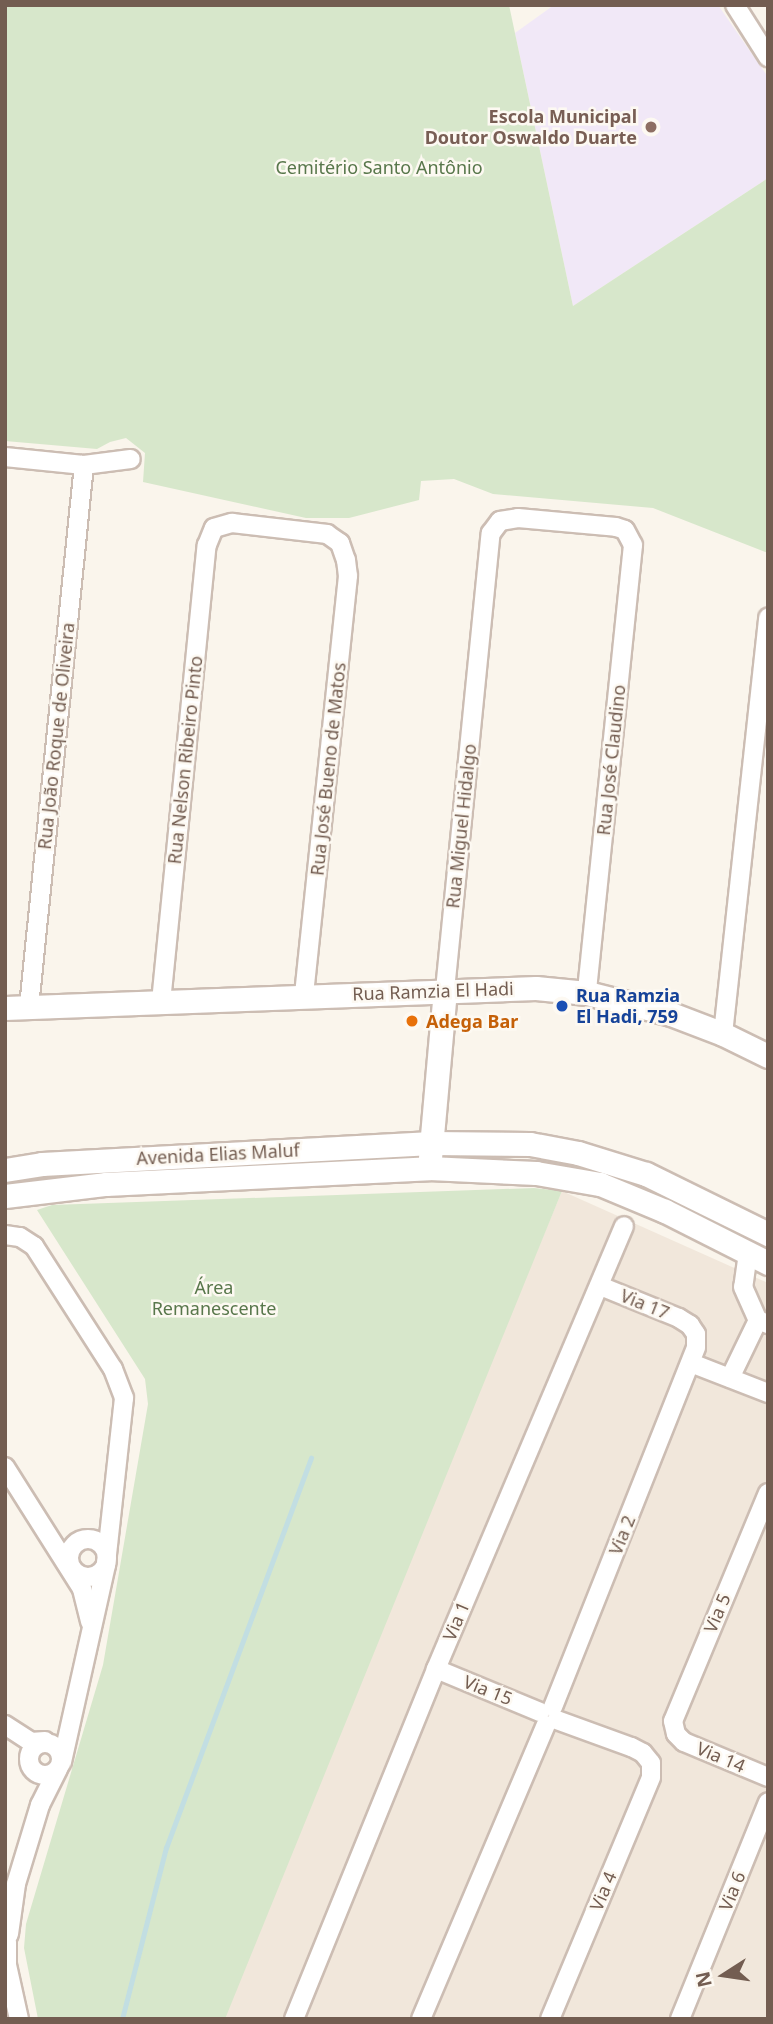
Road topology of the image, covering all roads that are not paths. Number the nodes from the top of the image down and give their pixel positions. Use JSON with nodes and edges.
{"nodes":[{"id":1,"x":735,"y":5,"type":"edge"},
{"id":2,"x":768,"y":57,"type":"edge"},
{"id":3,"x":5,"y":457,"type":"edge"},
{"id":4,"x":131,"y":459,"type":"dead end"},
{"id":5,"x":84,"y":465,"type":"junction"},
{"id":6,"x":508,"y":518,"type":"joint"},
{"id":7,"x":340,"y":543,"type":"joint"},
{"id":8,"x":768,"y":617,"type":"edge"},
{"id":9,"x":445,"y":990,"type":"junction"},
{"id":10,"x":587,"y":993,"type":"junction"},
{"id":11,"x":304,"y":996,"type":"junction"},
{"id":12,"x":161,"y":1002,"type":"junction"},
{"id":13,"x":29,"y":1007,"type":"junction"},
{"id":14,"x":5,"y":1008,"type":"edge"},
{"id":15,"x":723,"y":1034,"type":"junction"},
{"id":16,"x":768,"y":1056,"type":"edge"},
{"id":17,"x":431,"y":1143,"type":"junction"},
{"id":18,"x":429,"y":1168,"type":"junction"},
{"id":19,"x":5,"y":1170,"type":"edge"},
{"id":20,"x":5,"y":1196,"type":"edge"},
{"id":21,"x":624,"y":1226,"type":"dead end"},
{"id":22,"x":768,"y":1234,"type":"edge"},
{"id":23,"x":5,"y":1235,"type":"edge"},
{"id":24,"x":761,"y":1253,"type":"edge"},
{"id":25,"x":600,"y":1286,"type":"junction"},
{"id":26,"x":763,"y":1322,"type":"edge"},
{"id":27,"x":691,"y":1363,"type":"junction"},
{"id":28,"x":730,"y":1378,"type":"junction"},
{"id":29,"x":765,"y":1386,"type":"edge"},
{"id":30,"x":5,"y":1467,"type":"edge"},
{"id":31,"x":768,"y":1493,"type":"edge"},
{"id":32,"x":113,"y":1504,"type":"junction"},
{"id":33,"x":40,"y":1523,"type":"junction"},
{"id":34,"x":84,"y":1540,"type":"junction"},
{"id":35,"x":106,"y":1565,"type":"junction"},
{"id":36,"x":72,"y":1570,"type":"junction"},
{"id":37,"x":91,"y":1632,"type":"junction"},
{"id":38,"x":436,"y":1669,"type":"junction"},
{"id":39,"x":72,"y":1712,"type":"junction"},
{"id":40,"x":549,"y":1716,"type":"junction"},
{"id":41,"x":5,"y":1725,"type":"edge"},
{"id":42,"x":5,"y":1733,"type":"edge"},
{"id":43,"x":676,"y":1734,"type":"joint"},
{"id":44,"x":42,"y":1743,"type":"junction"},
{"id":45,"x":651,"y":1763,"type":"joint"},
{"id":46,"x":60,"y":1765,"type":"junction"},
{"id":47,"x":31,"y":1768,"type":"junction"},
{"id":48,"x":768,"y":1777,"type":"edge"},
{"id":49,"x":768,"y":1802,"type":"edge"},
{"id":50,"x":40,"y":1805,"type":"junction"},
{"id":51,"x":10,"y":1891,"type":"edge"},
{"id":52,"x":6,"y":1936,"type":"edge"},
{"id":53,"x":5,"y":2004,"type":"edge"},
{"id":54,"x":5,"y":2017,"type":"edge"},
{"id":55,"x":19,"y":2019,"type":"edge"},
{"id":56,"x":294,"y":2019,"type":"edge"},
{"id":57,"x":421,"y":2019,"type":"edge"},
{"id":58,"x":550,"y":2019,"type":"edge"},
{"id":59,"x":680,"y":2019,"type":"edge"}],
"edges":[{"from":1,"to":2,"type":"street"},
{"from":3,"to":5,"type":"street"},
{"from":4,"to":5,"type":"street"},
{"from":5,"to":13,"type":"street","name":"Rua João Roque de Oliveira"},
{"from":6,"to":9,"type":"street","name":"Rua Miguel Hidalgo"},
{"from":6,"to":10,"type":"street","name":"Rua José Claudino"},
{"from":7,"to":11,"type":"street","name":"Rua José Bueno de Matos"},
{"from":7,"to":12,"type":"street","name":"Rua Nelson Ribeiro Pinto"},
{"from":8,"to":15,"type":"street"},
{"from":9,"to":10,"type":"street","name":"Rua Ramzia El Hadi"},
{"from":9,"to":11,"type":"street","name":"Rua Ramzia El Hadi"},
{"from":9,"to":17,"type":"street","name":"Rua Miguel Hidalgo"},
{"from":10,"to":15,"type":"street","name":"Rua Ramzia El Hadi"},
{"from":11,"to":12,"type":"street","name":"Rua Ramzia El Hadi"},
{"from":12,"to":13,"type":"street","name":"Rua Ramzia El Hadi"},
{"from":13,"to":14,"type":"street","name":"Rua Ramzia El Hadi"},
{"from":15,"to":16,"type":"street","name":"Rua Ramzia El Hadi"},
{"from":17,"to":18,"type":"street"},
{"from":17,"to":19,"type":"street","name":"Avenida Elias Maluf"},
{"from":17,"to":22,"type":"street","name":"Avenida Elias Maluf"},
{"from":18,"to":20,"type":"street","name":"Avenida Elias Maluf"},
{"from":18,"to":24,"type":"street","name":"Avenida Elias Maluf"},
{"from":21,"to":25,"type":"street","name":"Via 1"},
{"from":23,"to":32,"type":"street"},
{"from":24,"to":26,"type":"street"},
{"from":25,"to":27,"type":"street","name":"Via 17"},
{"from":25,"to":38,"type":"street","name":"Via 1"},
{"from":26,"to":28,"type":"street"},
{"from":27,"to":28,"type":"street"},
{"from":27,"to":40,"type":"street","name":"Via 2"},
{"from":28,"to":29,"type":"street"},
{"from":30,"to":33,"type":"street"},
{"from":31,"to":43,"type":"street","name":"Via 5"},
{"from":32,"to":34,"type":"street"},
{"from":32,"to":35,"type":"street"},
{"from":33,"to":34,"type":"street"},
{"from":33,"to":36,"type":"street"},
{"from":34,"to":35,"type":"street"},
{"from":34,"to":36,"type":"street"},
{"from":35,"to":36,"type":"street"},
{"from":35,"to":37,"type":"street"},
{"from":36,"to":37,"type":"street"},
{"from":37,"to":39,"type":"street"},
{"from":38,"to":40,"type":"street","name":"Via 15"},
{"from":38,"to":56,"type":"street","name":"Via 1"},
{"from":39,"to":44,"type":"street"},
{"from":39,"to":46,"type":"street"},
{"from":40,"to":45,"type":"street","name":"Via 15"},
{"from":40,"to":57,"type":"street","name":"Via 2"},
{"from":41,"to":44,"type":"street"},
{"from":42,"to":47,"type":"street"},
{"from":43,"to":48,"type":"street","name":"Via 14"},
{"from":44,"to":46,"type":"street"},
{"from":44,"to":47,"type":"street"},
{"from":45,"to":58,"type":"street","name":"Via 4"},
{"from":46,"to":47,"type":"street"},
{"from":46,"to":50,"type":"street"},
{"from":47,"to":50,"type":"street"},
{"from":49,"to":59,"type":"street","name":"Via 6"},
{"from":50,"to":51,"type":"street"},
{"from":51,"to":52,"type":"street"},
{"from":52,"to":55,"type":"street"},
{"from":53,"to":54,"type":"street"}]}
